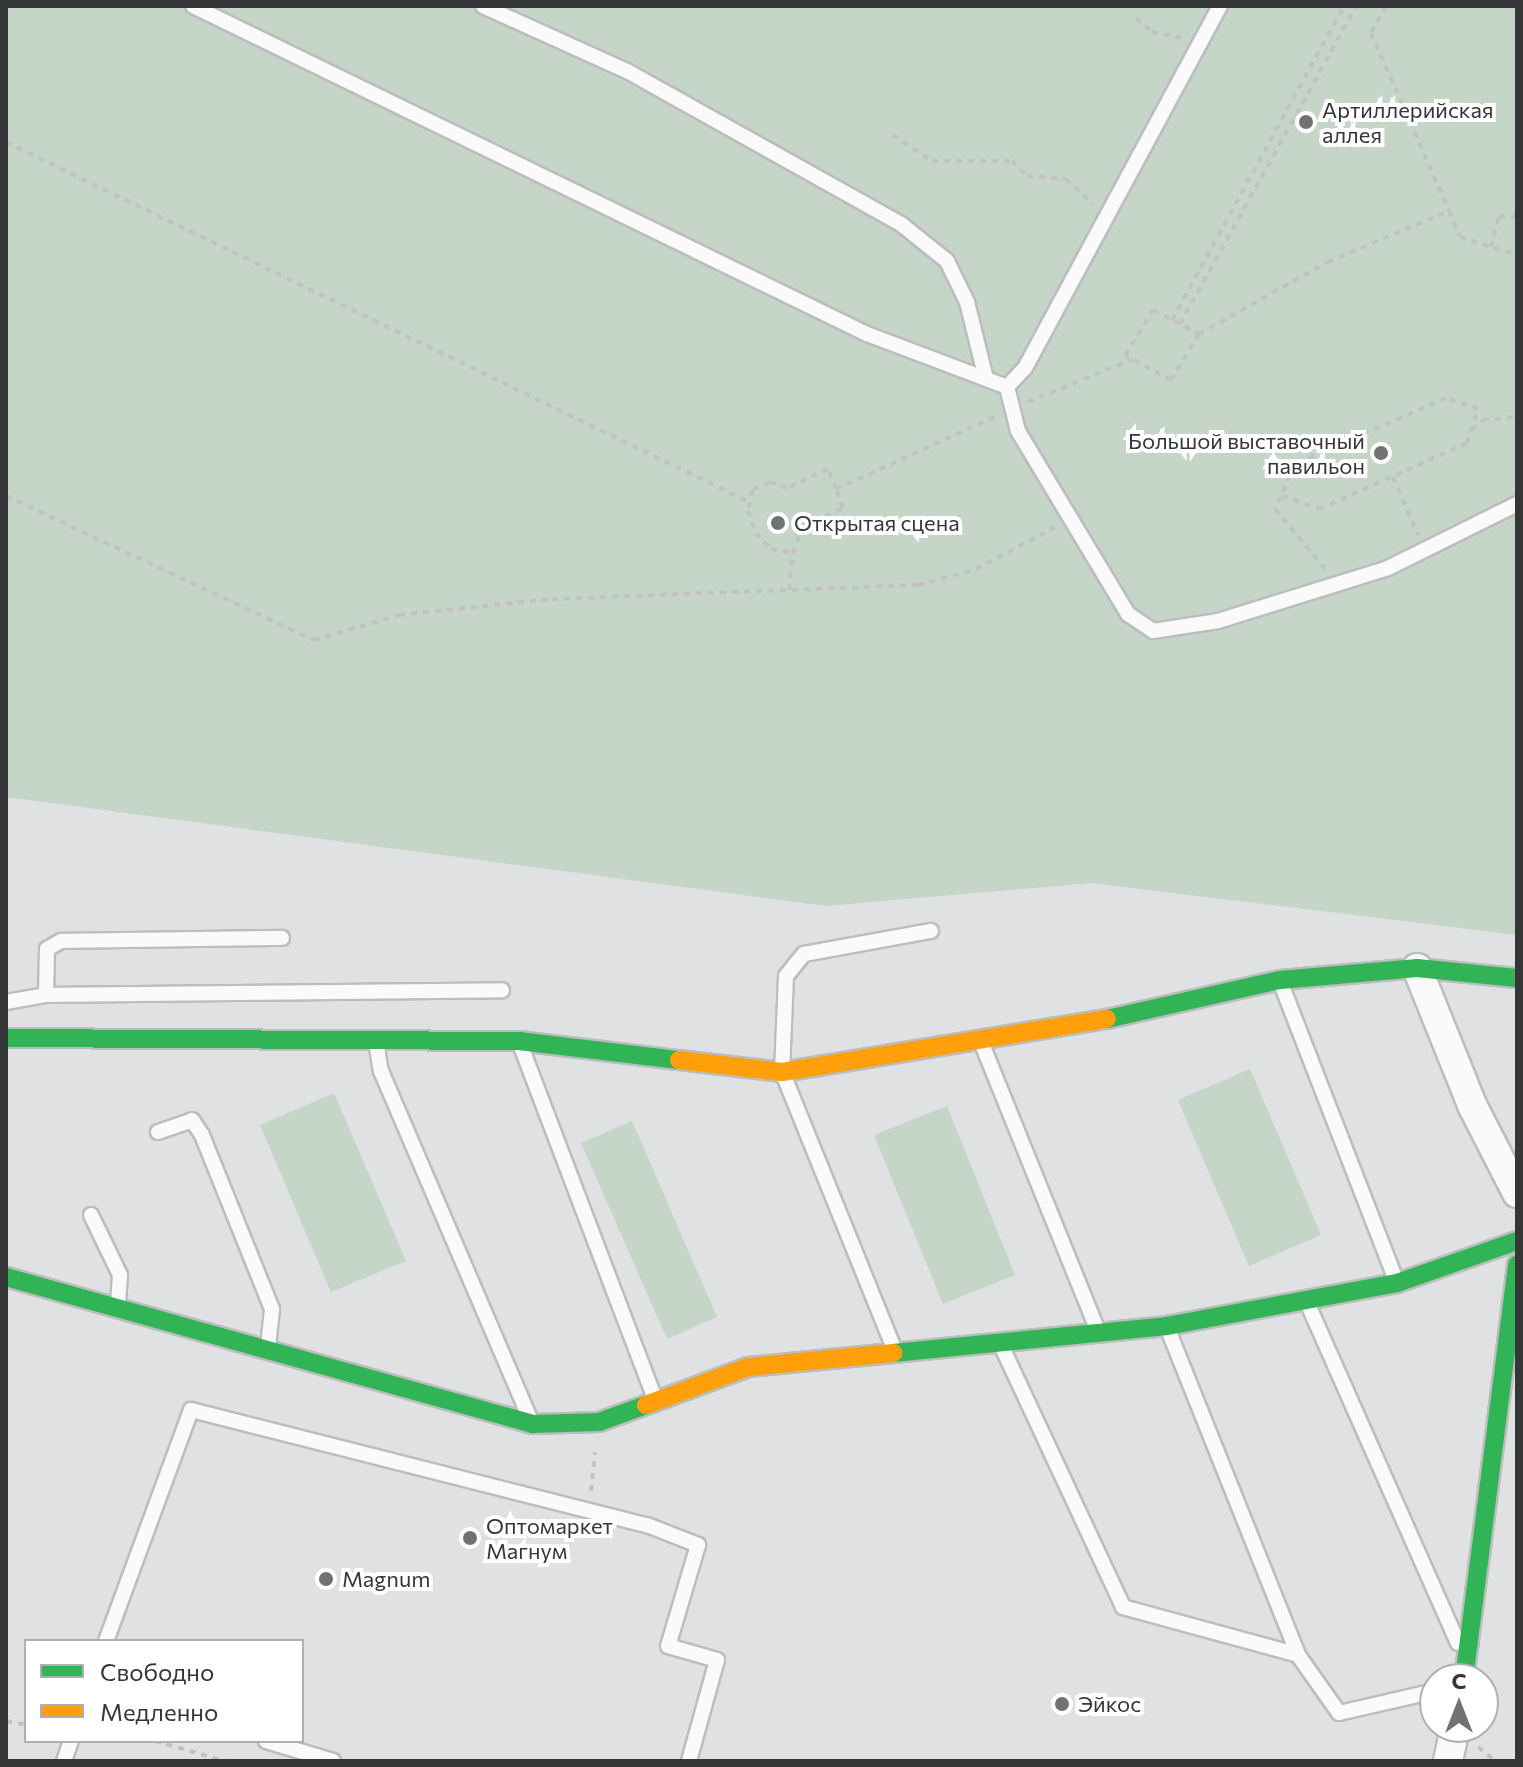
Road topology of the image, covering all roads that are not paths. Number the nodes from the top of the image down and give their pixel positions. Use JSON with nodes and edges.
{"nodes":[{"id":1,"x":193,"y":6,"type":"edge"},
{"id":2,"x":483,"y":6,"type":"edge"},
{"id":3,"x":1220,"y":6,"type":"edge"},
{"id":4,"x":986,"y":379,"type":"junction"},
{"id":5,"x":1007,"y":387,"type":"junction"},
{"id":6,"x":1517,"y":504,"type":"edge"},
{"id":7,"x":931,"y":931,"type":"dead end"},
{"id":8,"x":282,"y":938,"type":"dead end"},
{"id":9,"x":1417,"y":968,"type":"junction"},
{"id":10,"x":1517,"y":978,"type":"edge"},
{"id":11,"x":1280,"y":980,"type":"junction"},
{"id":12,"x":502,"y":990,"type":"dead end"},
{"id":13,"x":46,"y":995,"type":"junction"},
{"id":14,"x":6,"y":1002,"type":"edge"},
{"id":15,"x":6,"y":1038,"type":"edge"},
{"id":16,"x":376,"y":1041,"type":"junction"},
{"id":17,"x":519,"y":1041,"type":"junction"},
{"id":18,"x":982,"y":1043,"type":"junction"},
{"id":19,"x":782,"y":1072,"type":"junction"},
{"id":20,"x":158,"y":1132,"type":"dead end"},
{"id":21,"x":1517,"y":1193,"type":"edge"},
{"id":22,"x":91,"y":1215,"type":"dead end"},
{"id":23,"x":1517,"y":1241,"type":"edge"},
{"id":24,"x":1517,"y":1264,"type":"edge"},
{"id":25,"x":6,"y":1277,"type":"edge"},
{"id":26,"x":1397,"y":1283,"type":"junction"},
{"id":27,"x":1306,"y":1300,"type":"junction"},
{"id":28,"x":118,"y":1305,"type":"junction"},
{"id":29,"x":1167,"y":1326,"type":"junction"},
{"id":30,"x":1099,"y":1333,"type":"junction"},
{"id":31,"x":999,"y":1341,"type":"junction"},
{"id":32,"x":268,"y":1348,"type":"junction"},
{"id":33,"x":895,"y":1351,"type":"junction"},
{"id":34,"x":655,"y":1399,"type":"junction"},
{"id":35,"x":533,"y":1424,"type":"junction"},
{"id":36,"x":107,"y":1639,"type":"edge"},
{"id":37,"x":1298,"y":1655,"type":"junction"},
{"id":38,"x":1462,"y":1663,"type":"edge"},
{"id":39,"x":1466,"y":1663,"type":"edge"},
{"id":40,"x":1419,"y":1695,"type":"edge"},
{"id":41,"x":273,"y":1743,"type":"edge"},
{"id":42,"x":333,"y":1761,"type":"edge"},
{"id":43,"x":689,"y":1761,"type":"edge"}],
"edges":[{"from":1,"to":4,"type":"lane"},
{"from":2,"to":4,"type":"lane"},
{"from":3,"to":5,"type":"lane"},
{"from":4,"to":5,"type":"lane"},
{"from":5,"to":6,"type":"lane"},
{"from":7,"to":19,"type":"lane"},
{"from":8,"to":13,"type":"lane"},
{"from":9,"to":10,"type":"street"},
{"from":9,"to":11,"type":"street"},
{"from":9,"to":21,"type":"street"},
{"from":11,"to":18,"type":"street"},
{"from":11,"to":26,"type":"lane"},
{"from":12,"to":13,"type":"lane"},
{"from":13,"to":14,"type":"lane"},
{"from":15,"to":16,"type":"street"},
{"from":16,"to":17,"type":"street"},
{"from":16,"to":35,"type":"lane"},
{"from":17,"to":19,"type":"street"},
{"from":17,"to":34,"type":"lane"},
{"from":18,"to":19,"type":"street"},
{"from":18,"to":30,"type":"lane"},
{"from":19,"to":33,"type":"lane"},
{"from":20,"to":32,"type":"lane"},
{"from":22,"to":28,"type":"lane"},
{"from":23,"to":26,"type":"street"},
{"from":24,"to":39,"type":"street"},
{"from":25,"to":28,"type":"street"},
{"from":26,"to":27,"type":"street"},
{"from":27,"to":29,"type":"street"},
{"from":27,"to":38,"type":"lane"},
{"from":28,"to":32,"type":"street"},
{"from":29,"to":30,"type":"street"},
{"from":29,"to":37,"type":"lane"},
{"from":30,"to":31,"type":"street"},
{"from":31,"to":33,"type":"street"},
{"from":31,"to":37,"type":"lane"},
{"from":32,"to":35,"type":"street"},
{"from":33,"to":34,"type":"street"},
{"from":34,"to":35,"type":"street"},
{"from":36,"to":43,"type":"lane"},
{"from":37,"to":40,"type":"lane"},
{"from":41,"to":42,"type":"lane"}]}
